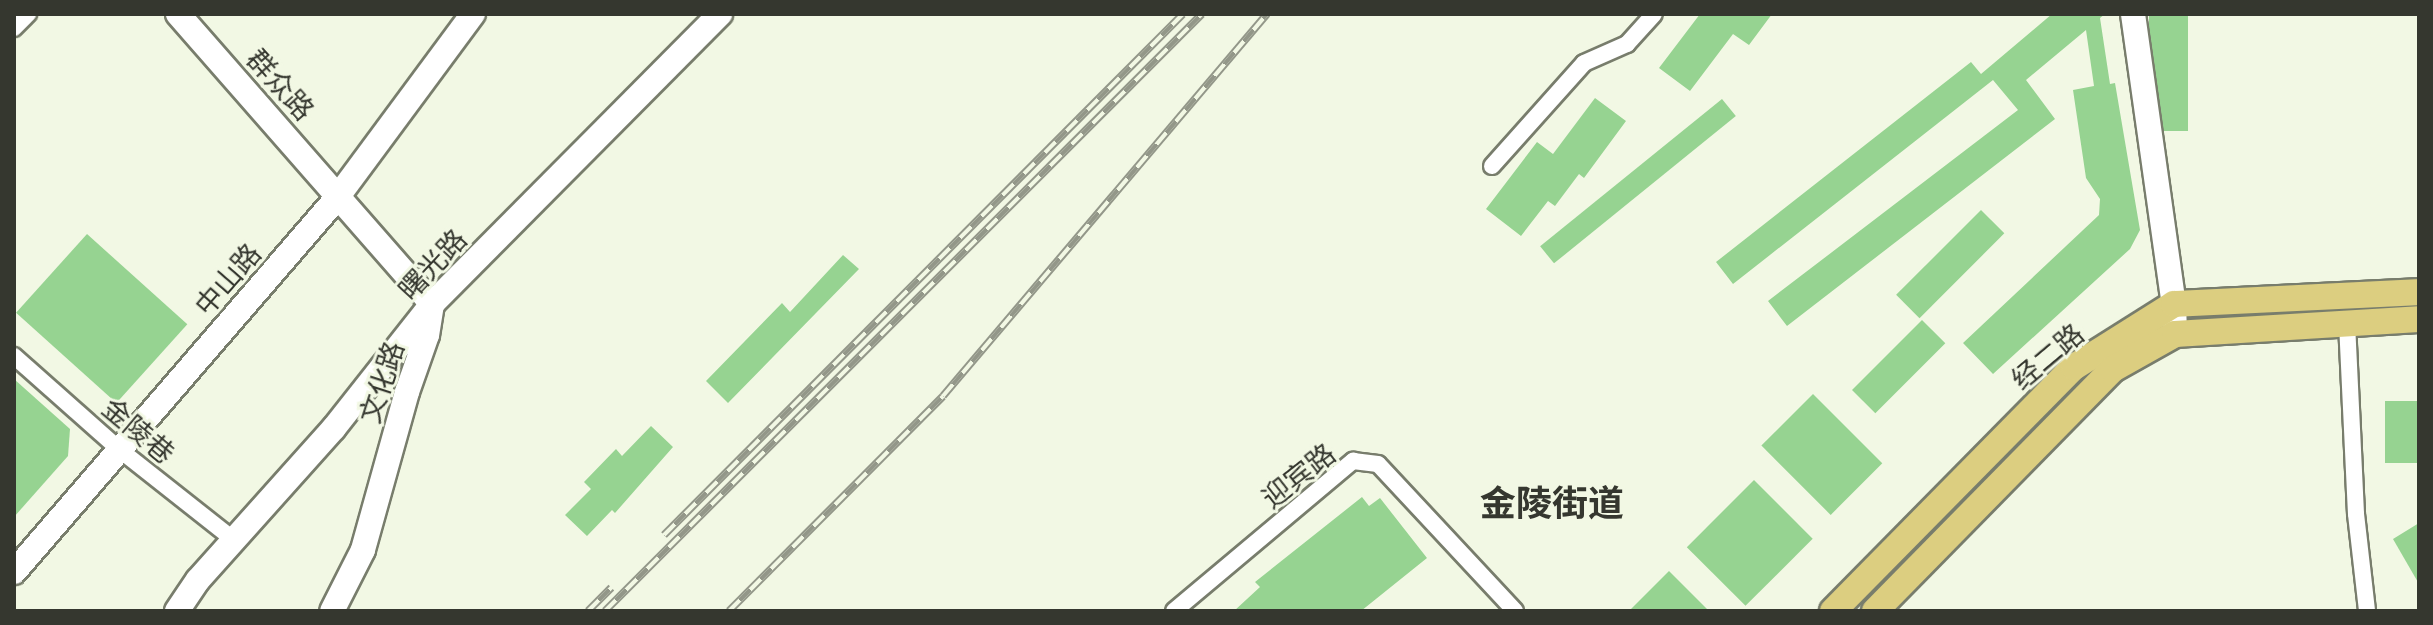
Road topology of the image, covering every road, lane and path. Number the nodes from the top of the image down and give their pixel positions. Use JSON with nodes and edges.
{"nodes":[{"id":1,"x":28,"y":14,"type":"edge"},
{"id":2,"x":178,"y":14,"type":"edge"},
{"id":3,"x":473,"y":14,"type":"edge"},
{"id":4,"x":720,"y":14,"type":"edge"},
{"id":5,"x":1654,"y":14,"type":"edge"},
{"id":6,"x":2133,"y":14,"type":"edge"},
{"id":7,"x":14,"y":28,"type":"edge"},
{"id":8,"x":1492,"y":166,"type":"dead end"},
{"id":9,"x":339,"y":195,"type":"junction"},
{"id":10,"x":2419,"y":292,"type":"edge"},
{"id":11,"x":432,"y":304,"type":"junction"},
{"id":12,"x":2174,"y":304,"type":"junction"},
{"id":13,"x":2419,"y":319,"type":"edge"},
{"id":14,"x":2347,"y":323,"type":"junction"},
{"id":15,"x":2175,"y":334,"type":"junction"},
{"id":16,"x":14,"y":356,"type":"edge"},
{"id":17,"x":120,"y":450,"type":"junction"},
{"id":18,"x":234,"y":540,"type":"junction"},
{"id":19,"x":14,"y":572,"type":"edge"},
{"id":20,"x":177,"y":611,"type":"edge"},
{"id":21,"x":332,"y":611,"type":"edge"},
{"id":22,"x":1174,"y":611,"type":"edge"},
{"id":23,"x":1515,"y":611,"type":"edge"},
{"id":24,"x":1833,"y":611,"type":"edge"},
{"id":25,"x":1875,"y":611,"type":"edge"},
{"id":26,"x":2367,"y":611,"type":"edge"}],
"edges":[{"from":1,"to":7,"type":"street"},
{"from":2,"to":9,"type":"main road","name":"群众路"},
{"from":3,"to":9,"type":"main road","name":"中山路"},
{"from":4,"to":11,"type":"main road","name":"曙光路"},
{"from":5,"to":8,"type":"street"},
{"from":6,"to":12,"type":"main road"},
{"from":9,"to":11,"type":"main road"},
{"from":9,"to":17,"type":"main road","name":"中山路"},
{"from":10,"to":12,"type":"main road","name":"经二路"},
{"from":11,"to":18,"type":"main road","name":"曙光路"},
{"from":11,"to":21,"type":"main road","name":"文化路"},
{"from":12,"to":15,"type":"main road"},
{"from":12,"to":24,"type":"main road","name":"经二路"},
{"from":13,"to":14,"type":"main road","name":"经二路"},
{"from":14,"to":15,"type":"main road","name":"经二路"},
{"from":14,"to":26,"type":"street"},
{"from":15,"to":25,"type":"main road","name":"经二路"},
{"from":16,"to":17,"type":"street","name":"金陵巷"},
{"from":17,"to":18,"type":"street","name":"金陵巷"},
{"from":17,"to":19,"type":"main road","name":"中山路"},
{"from":18,"to":20,"type":"main road","name":"曙光路"},
{"from":22,"to":23,"type":"street","name":"迎宾路"}]}
